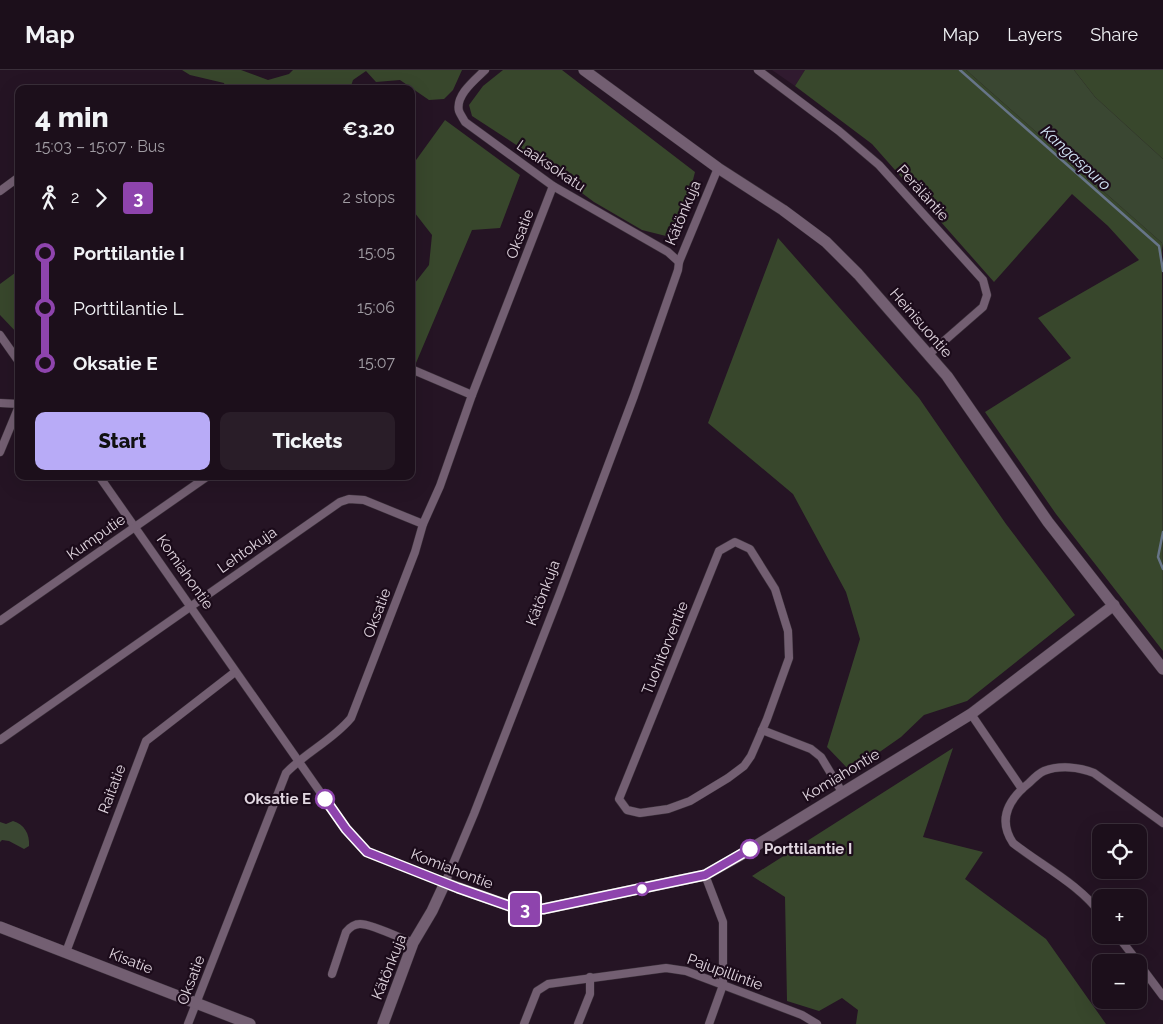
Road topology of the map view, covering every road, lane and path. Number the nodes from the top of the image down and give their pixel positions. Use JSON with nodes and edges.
{"nodes":[{"id":1,"x":485,"y":70,"type":"edge"},
{"id":2,"x":584,"y":70,"type":"edge"},
{"id":3,"x":758,"y":70,"type":"edge"},
{"id":4,"x":718,"y":168,"type":"junction"},
{"id":5,"x":15,"y":180,"type":"edge"},
{"id":6,"x":553,"y":186,"type":"junction"},
{"id":7,"x":0,"y":191,"type":"edge"},
{"id":8,"x":679,"y":262,"type":"junction"},
{"id":9,"x":0,"y":335,"type":"edge"},
{"id":10,"x":15,"y":354,"type":"edge"},
{"id":11,"x":928,"y":354,"type":"junction"},
{"id":12,"x":415,"y":371,"type":"edge"},
{"id":13,"x":472,"y":395,"type":"junction"},
{"id":14,"x":0,"y":403,"type":"edge"},
{"id":15,"x":15,"y":405,"type":"edge"},
{"id":16,"x":15,"y":415,"type":"edge"},
{"id":17,"x":0,"y":452,"type":"edge"},
{"id":18,"x":102,"y":480,"type":"edge"},
{"id":19,"x":202,"y":480,"type":"edge"},
{"id":20,"x":423,"y":524,"type":"junction"},
{"id":21,"x":135,"y":526,"type":"junction"},
{"id":22,"x":1114,"y":605,"type":"junction"},
{"id":23,"x":190,"y":606,"type":"junction"},
{"id":24,"x":0,"y":621,"type":"edge"},
{"id":25,"x":1163,"y":669,"type":"edge"},
{"id":26,"x":235,"y":672,"type":"junction"},
{"id":27,"x":971,"y":714,"type":"junction"},
{"id":28,"x":762,"y":730,"type":"junction"},
{"id":29,"x":0,"y":740,"type":"edge"},
{"id":30,"x":298,"y":760,"type":"junction"},
{"id":31,"x":1022,"y":788,"type":"junction"},
{"id":32,"x":842,"y":792,"type":"junction"},
{"id":33,"x":1163,"y":823,"type":"edge"},
{"id":34,"x":705,"y":875,"type":"junction"},
{"id":35,"x":445,"y":883,"type":"junction"},
{"id":36,"x":1092,"y":903,"type":"edge"},
{"id":37,"x":0,"y":927,"type":"edge"},
{"id":38,"x":413,"y":943,"type":"junction"},
{"id":39,"x":66,"y":952,"type":"junction"},
{"id":40,"x":332,"y":974,"type":"dead end"},
{"id":41,"x":1147,"y":975,"type":"edge"},
{"id":42,"x":590,"y":977,"type":"junction"},
{"id":43,"x":723,"y":985,"type":"junction"},
{"id":44,"x":1163,"y":996,"type":"edge"},
{"id":45,"x":196,"y":1003,"type":"junction"},
{"id":46,"x":188,"y":1024,"type":"edge"},
{"id":47,"x":250,"y":1024,"type":"edge"},
{"id":48,"x":383,"y":1024,"type":"edge"},
{"id":49,"x":524,"y":1024,"type":"edge"},
{"id":50,"x":578,"y":1024,"type":"edge"},
{"id":51,"x":709,"y":1024,"type":"edge"},
{"id":52,"x":817,"y":1024,"type":"edge"}],
"edges":[{"from":1,"to":6,"type":"street","name":"Laaksokatu"},
{"from":2,"to":4,"type":"street","name":"Heinisuontie"},
{"from":3,"to":11,"type":"street","name":"Peräläntie"},
{"from":4,"to":8,"type":"street","name":"Kätönkuja"},
{"from":4,"to":11,"type":"street","name":"Heinisuontie"},
{"from":5,"to":7,"type":"street"},
{"from":6,"to":8,"type":"street","name":"Laaksokatu"},
{"from":6,"to":13,"type":"street","name":"Oksatie"},
{"from":8,"to":35,"type":"street","name":"Kätönkuja"},
{"from":9,"to":10,"type":"street"},
{"from":11,"to":22,"type":"street","name":"Heinisuontie"},
{"from":12,"to":13,"type":"street"},
{"from":13,"to":20,"type":"street","name":"Oksatie"},
{"from":14,"to":15,"type":"street"},
{"from":16,"to":17,"type":"street"},
{"from":18,"to":21,"type":"street","name":"Komiahontie"},
{"from":19,"to":21,"type":"street","name":"Kumputie"},
{"from":20,"to":23,"type":"street","name":"Lehtokuja"},
{"from":20,"to":30,"type":"street","name":"Oksatie"},
{"from":21,"to":23,"type":"street","name":"Komiahontie"},
{"from":21,"to":24,"type":"street","name":"Kumputie"},
{"from":22,"to":25,"type":"street","name":"Heinisuontie"},
{"from":22,"to":27,"type":"street","name":"Komiahontie"},
{"from":23,"to":26,"type":"street","name":"Komiahontie"},
{"from":23,"to":29,"type":"street","name":"Lehtokuja"},
{"from":26,"to":30,"type":"street","name":"Komiahontie"},
{"from":26,"to":39,"type":"street","name":"Raitatie"},
{"from":27,"to":31,"type":"street"},
{"from":27,"to":32,"type":"street","name":"Komiahontie"},
{"from":28,"to":28,"type":"street","name":"Tuohitorventie"},
{"from":28,"to":32,"type":"street"},
{"from":30,"to":35,"type":"street","name":"Komiahontie"},
{"from":30,"to":45,"type":"street","name":"Oksatie"},
{"from":31,"to":33,"type":"street"},
{"from":31,"to":36,"type":"street"},
{"from":32,"to":34,"type":"street","name":"Komiahontie"},
{"from":34,"to":35,"type":"street","name":"Komiahontie"},
{"from":34,"to":43,"type":"street"},
{"from":35,"to":38,"type":"street","name":"Kätönkuja"},
{"from":37,"to":39,"type":"street","name":"Kisatie"},
{"from":38,"to":40,"type":"street"},
{"from":38,"to":48,"type":"street","name":"Kätönkuja"},
{"from":39,"to":45,"type":"street","name":"Kisatie"},
{"from":41,"to":44,"type":"street"},
{"from":42,"to":43,"type":"street","name":"Pajupillintie"},
{"from":42,"to":49,"type":"street","name":"Pajupillintie"},
{"from":42,"to":50,"type":"street"},
{"from":43,"to":51,"type":"street"},
{"from":43,"to":52,"type":"street","name":"Pajupillintie"},
{"from":45,"to":46,"type":"street","name":"Oksatie"},
{"from":45,"to":47,"type":"street","name":"Kisatie"}]}
